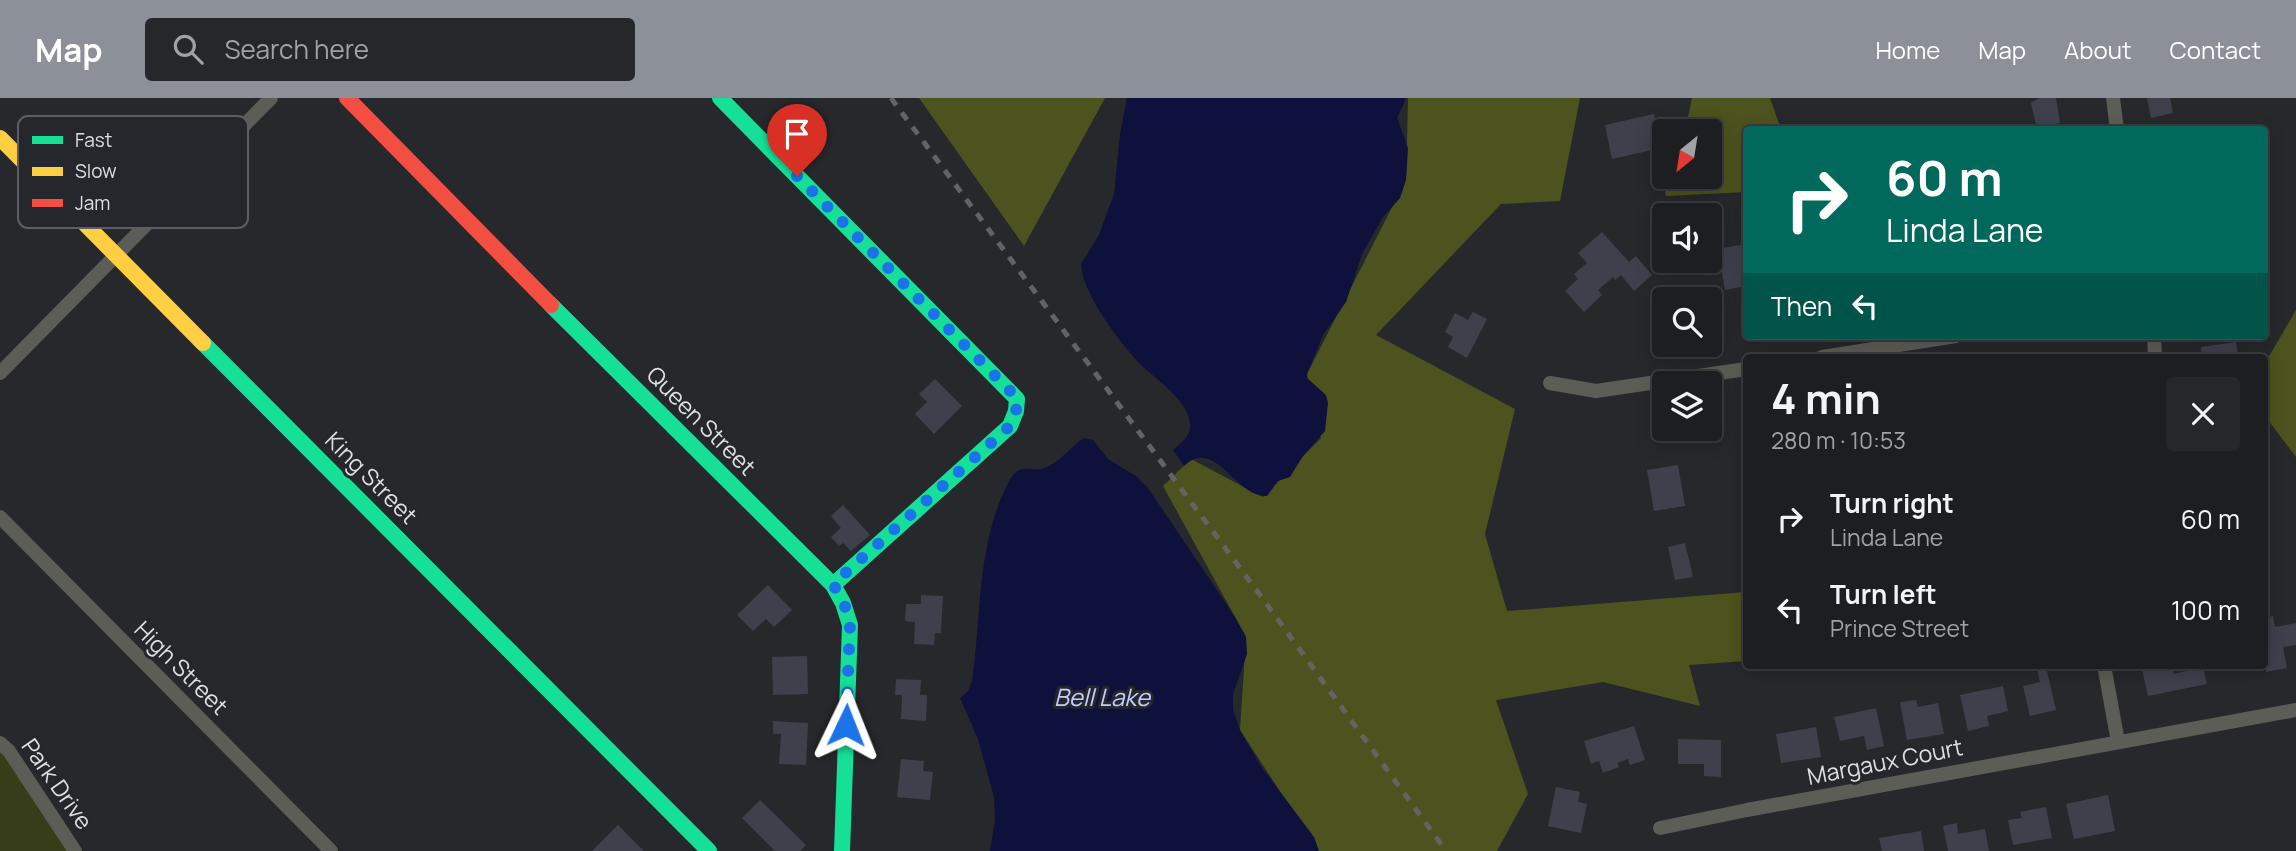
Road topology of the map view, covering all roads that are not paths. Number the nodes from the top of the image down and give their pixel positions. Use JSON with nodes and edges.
{"nodes":[{"id":1,"x":271,"y":98,"type":"edge"},
{"id":2,"x":347,"y":98,"type":"edge"},
{"id":3,"x":720,"y":98,"type":"edge"},
{"id":4,"x":2113,"y":98,"type":"edge"},
{"id":5,"x":248,"y":122,"type":"edge"},
{"id":6,"x":2117,"y":126,"type":"edge"},
{"id":7,"x":0,"y":138,"type":"edge"},
{"id":8,"x":18,"y":156,"type":"edge"},
{"id":9,"x":89,"y":228,"type":"edge"},
{"id":10,"x":144,"y":228,"type":"edge"},
{"id":11,"x":117,"y":256,"type":"junction"},
{"id":12,"x":1930,"y":340,"type":"edge"},
{"id":13,"x":1841,"y":354,"type":"edge"},
{"id":14,"x":1743,"y":369,"type":"edge"},
{"id":15,"x":0,"y":373,"type":"edge"},
{"id":16,"x":1550,"y":383,"type":"dead end"},
{"id":17,"x":0,"y":517,"type":"edge"},
{"id":18,"x":833,"y":584,"type":"junction"},
{"id":19,"x":2106,"y":669,"type":"edge"},
{"id":20,"x":2296,"y":710,"type":"edge"},
{"id":21,"x":2118,"y":742,"type":"junction"},
{"id":22,"x":0,"y":743,"type":"edge"},
{"id":23,"x":1660,"y":828,"type":"dead end"},
{"id":24,"x":75,"y":851,"type":"edge"},
{"id":25,"x":331,"y":851,"type":"edge"},
{"id":26,"x":709,"y":851,"type":"edge"},
{"id":27,"x":842,"y":851,"type":"edge"}],
"edges":[{"from":1,"to":5,"type":"street"},
{"from":2,"to":18,"type":"street","name":"Queen Street"},
{"from":3,"to":18,"type":"street"},
{"from":4,"to":6,"type":"street"},
{"from":7,"to":8,"type":"street","name":"King Street"},
{"from":9,"to":11,"type":"street","name":"King Street"},
{"from":10,"to":11,"type":"street"},
{"from":11,"to":15,"type":"street"},
{"from":11,"to":26,"type":"street","name":"King Street"},
{"from":12,"to":13,"type":"street"},
{"from":14,"to":16,"type":"street"},
{"from":17,"to":25,"type":"street","name":"High Street"},
{"from":18,"to":27,"type":"street","name":"Queen Street"},
{"from":19,"to":21,"type":"street"},
{"from":20,"to":21,"type":"street","name":"Margaux Court"},
{"from":21,"to":23,"type":"street","name":"Margaux Court"},
{"from":22,"to":24,"type":"street","name":"Park Drive"}]}
